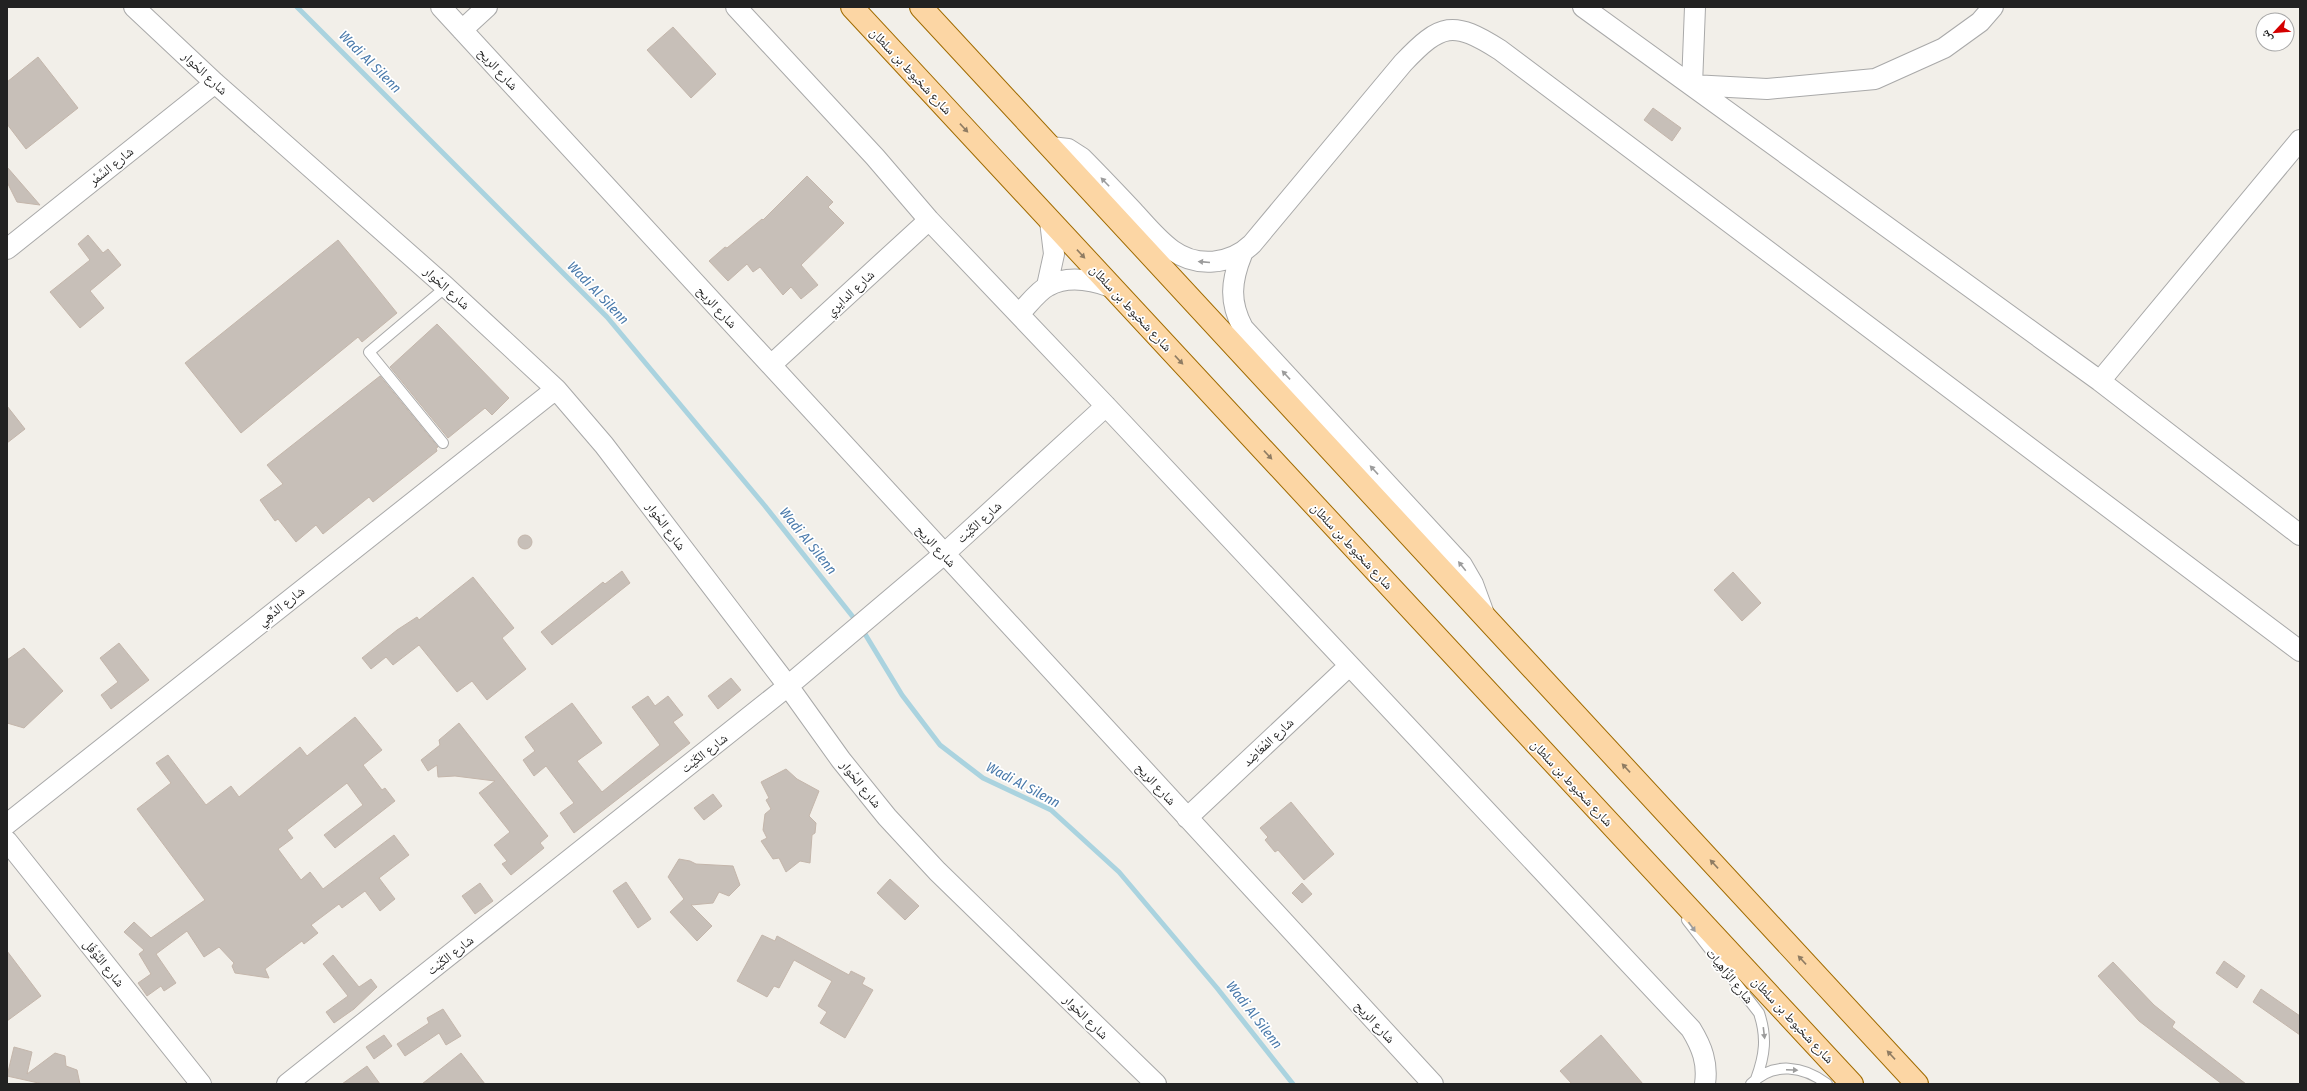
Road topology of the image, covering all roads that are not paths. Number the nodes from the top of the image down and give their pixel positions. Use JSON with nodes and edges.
{"nodes":[{"id":1,"x":134,"y":7,"type":"edge"},
{"id":2,"x":441,"y":7,"type":"edge"},
{"id":3,"x":487,"y":7,"type":"edge"},
{"id":4,"x":736,"y":7,"type":"edge"},
{"id":5,"x":852,"y":7,"type":"edge"},
{"id":6,"x":921,"y":7,"type":"edge"},
{"id":7,"x":1583,"y":7,"type":"edge"},
{"id":8,"x":1695,"y":7,"type":"edge"},
{"id":9,"x":1993,"y":7,"type":"edge"},
{"id":10,"x":462,"y":30,"type":"junction"},
{"id":11,"x":215,"y":83,"type":"junction"},
{"id":12,"x":1692,"y":86,"type":"junction"},
{"id":13,"x":2300,"y":140,"type":"edge"},
{"id":14,"x":1051,"y":146,"type":"junction"},
{"id":15,"x":929,"y":220,"type":"junction"},
{"id":16,"x":1050,"y":221,"type":"junction"},
{"id":17,"x":9,"y":242,"type":"edge"},
{"id":18,"x":1242,"y":254,"type":"junction"},
{"id":19,"x":1047,"y":286,"type":"junction"},
{"id":20,"x":1111,"y":287,"type":"junction"},
{"id":21,"x":446,"y":288,"type":"junction"},
{"id":22,"x":1019,"y":314,"type":"junction"},
{"id":23,"x":771,"y":365,"type":"junction"},
{"id":24,"x":2100,"y":381,"type":"junction"},
{"id":25,"x":556,"y":389,"type":"junction"},
{"id":26,"x":1106,"y":406,"type":"junction"},
{"id":27,"x":442,"y":443,"type":"dead end"},
{"id":28,"x":2300,"y":535,"type":"edge"},
{"id":29,"x":944,"y":554,"type":"junction"},
{"id":30,"x":1484,"y":614,"type":"junction"},
{"id":31,"x":2300,"y":650,"type":"edge"},
{"id":32,"x":1349,"y":666,"type":"junction"},
{"id":33,"x":788,"y":686,"type":"junction"},
{"id":34,"x":1187,"y":818,"type":"junction"},
{"id":35,"x":7,"y":824,"type":"edge"},
{"id":36,"x":9,"y":849,"type":"edge"},
{"id":37,"x":1664,"y":882,"type":"junction"},
{"id":38,"x":1754,"y":1081,"type":"edge"},
{"id":39,"x":201,"y":1084,"type":"edge"},
{"id":40,"x":287,"y":1084,"type":"edge"},
{"id":41,"x":1156,"y":1084,"type":"edge"},
{"id":42,"x":1432,"y":1084,"type":"edge"},
{"id":43,"x":1704,"y":1084,"type":"edge"},
{"id":44,"x":1826,"y":1084,"type":"edge"},
{"id":45,"x":1852,"y":1084,"type":"edge"},
{"id":46,"x":1917,"y":1084,"type":"edge"}],
"edges":[{"from":1,"to":11,"type":"street","name":"شارع الحُوار"},
{"from":2,"to":10,"type":"street","name":"شارع الريح"},
{"from":3,"to":10,"type":"street"},
{"from":4,"to":15,"type":"street"},
{"from":5,"to":16,"type":"main road","name":"شارع شخبوط بن سلطان","one_way":true},
{"from":6,"to":14,"type":"main road"},
{"from":7,"to":12,"type":"street"},
{"from":8,"to":12,"type":"street"},
{"from":9,"to":12,"type":"street"},
{"from":10,"to":23,"type":"street","name":"شارع الريح"},
{"from":11,"to":17,"type":"street","name":"شارع السَّمْر"},
{"from":11,"to":21,"type":"street","name":"شارع الحُوار"},
{"from":12,"to":24,"type":"street"},
{"from":13,"to":24,"type":"street"},
{"from":18,"to":14,"type":"street","one_way":true},
{"from":14,"to":30,"type":"main road"},
{"from":15,"to":22,"type":"street"},
{"from":15,"to":23,"type":"street","name":"شارع الدايري"},
{"from":16,"to":19,"type":"street"},
{"from":16,"to":20,"type":"main road","name":"شارع شخبوط بن سلطان","one_way":true},
{"from":30,"to":18,"type":"street","one_way":true},
{"from":18,"to":31,"type":"street"},
{"from":19,"to":20,"type":"street"},
{"from":19,"to":22,"type":"street"},
{"from":20,"to":37,"type":"main road","name":"شارع شخبوط بن سلطان","one_way":true},
{"from":21,"to":25,"type":"street","name":"شارع الحُوار"},
{"from":21,"to":27,"type":"lane"},
{"from":22,"to":26,"type":"street"},
{"from":23,"to":29,"type":"street","name":"شارع الريح"},
{"from":24,"to":28,"type":"street"},
{"from":25,"to":33,"type":"street","name":"شارع الحُوار"},
{"from":25,"to":35,"type":"street","name":"شارع الدِّهِي"},
{"from":26,"to":29,"type":"street","name":"شارع الكَيْت"},
{"from":26,"to":32,"type":"street"},
{"from":29,"to":33,"type":"street","name":"شارع الكَيْت"},
{"from":29,"to":34,"type":"street","name":"شارع الريح"},
{"from":46,"to":30,"type":"main road","one_way":true},
{"from":32,"to":34,"type":"street","name":"شارع المُعَاضِد"},
{"from":32,"to":43,"type":"street"},
{"from":33,"to":40,"type":"street","name":"شارع الكَيْت"},
{"from":33,"to":41,"type":"street","name":"شارع الحُوار"},
{"from":34,"to":42,"type":"street","name":"شارع الريح"},
{"from":36,"to":39,"type":"street","name":"شارع النَّوْفَل"},
{"from":37,"to":38,"type":"lane","name":"شارع الزَّاهِيات","one_way":true},
{"from":37,"to":45,"type":"main road","name":"شارع شخبوط بن سلطان"},
{"from":38,"to":44,"type":"lane","name":"شارع الزَّاهِيات","one_way":true}]}
